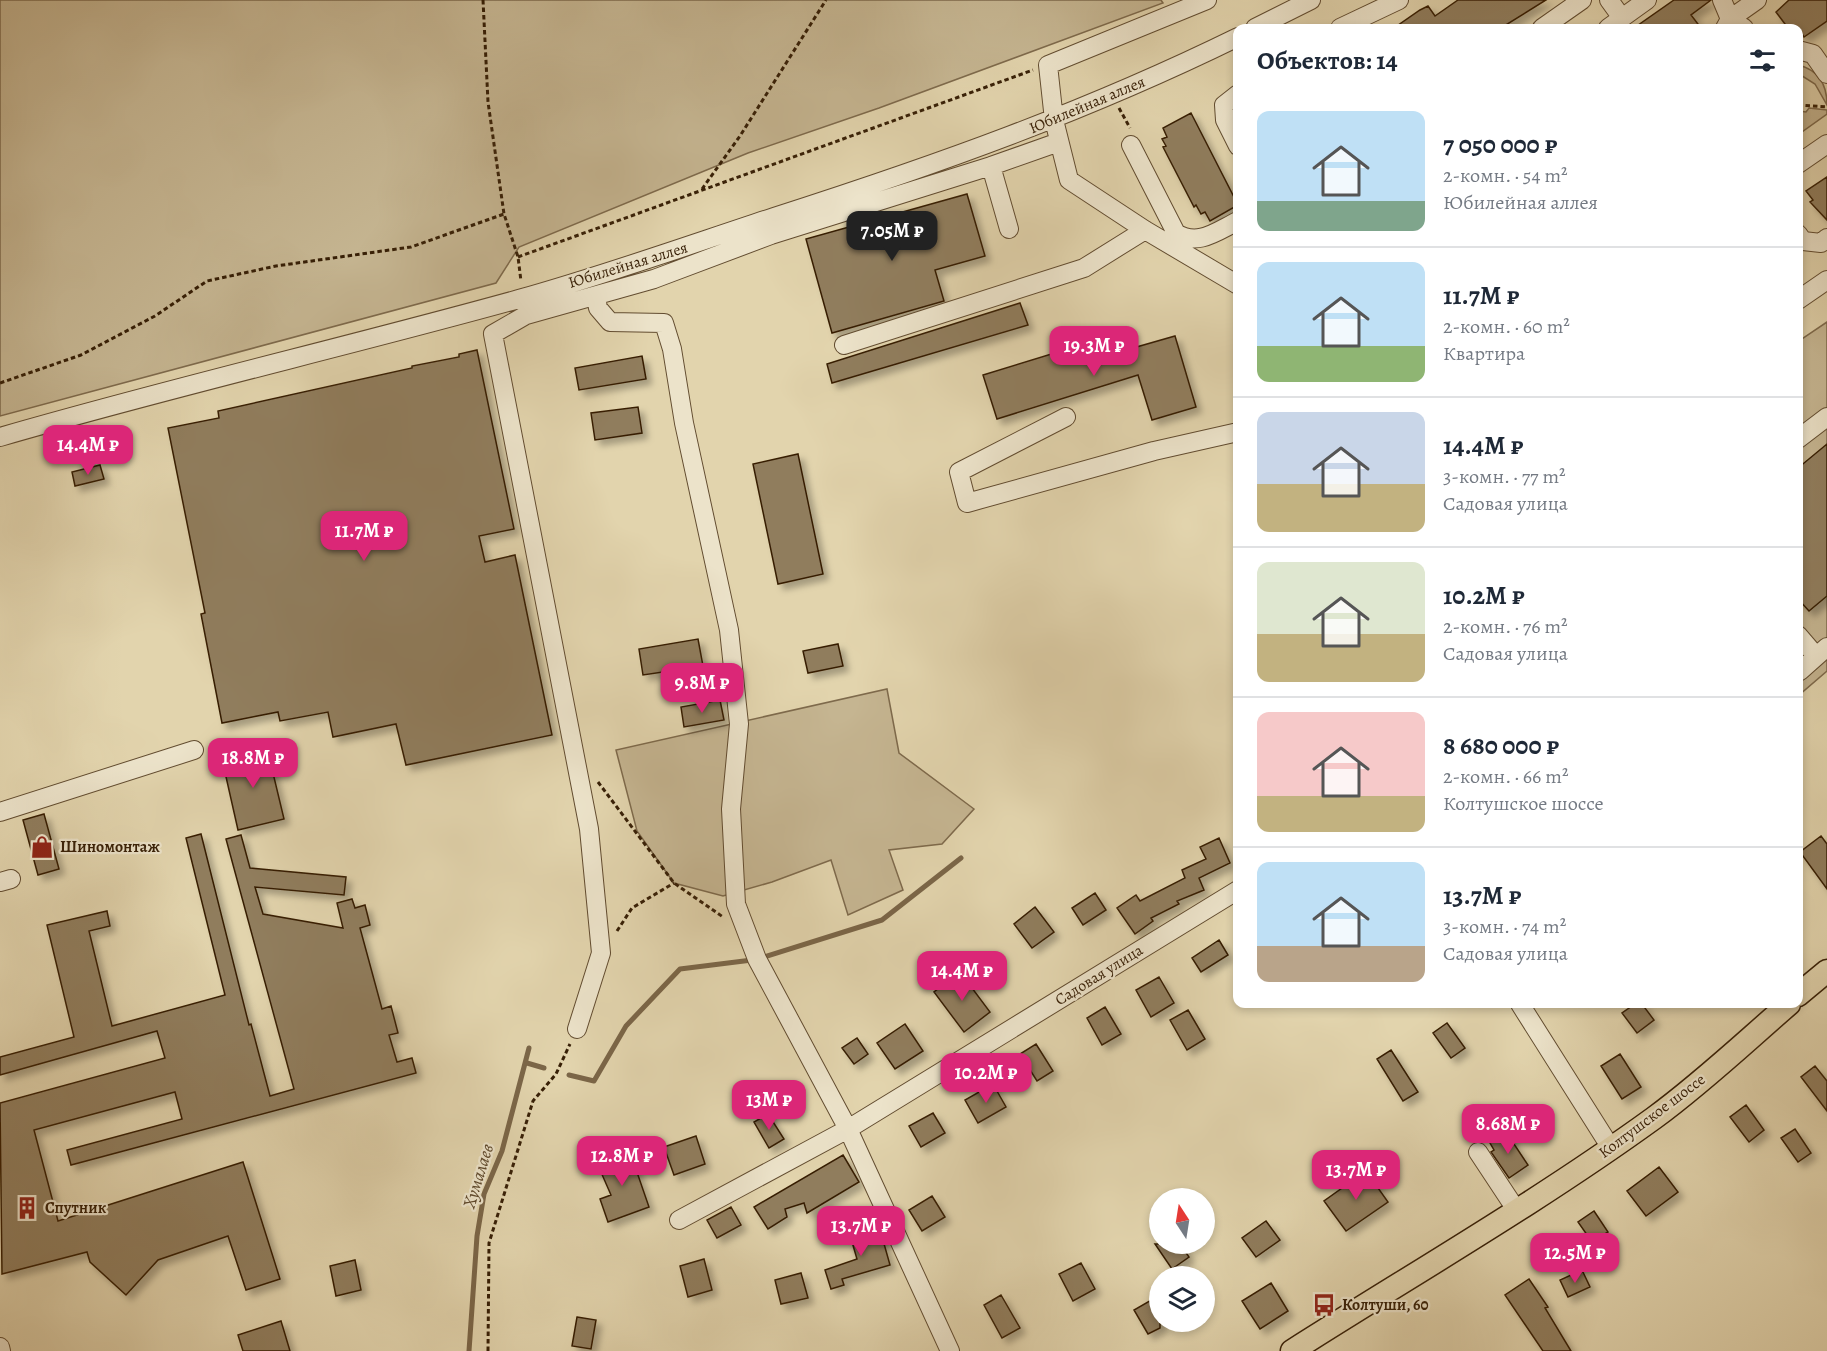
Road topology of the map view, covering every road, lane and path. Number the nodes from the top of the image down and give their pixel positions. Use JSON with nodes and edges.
{"nodes":[{"id":1,"x":483,"y":0,"type":"edge"},
{"id":2,"x":826,"y":0,"type":"edge"},
{"id":3,"x":1207,"y":0,"type":"edge"},
{"id":4,"x":1277,"y":0,"type":"edge"},
{"id":5,"x":1311,"y":0,"type":"edge"},
{"id":6,"x":1399,"y":0,"type":"edge"},
{"id":7,"x":1582,"y":0,"type":"edge"},
{"id":8,"x":1609,"y":0,"type":"edge"},
{"id":9,"x":1647,"y":0,"type":"edge"},
{"id":10,"x":1722,"y":0,"type":"edge"},
{"id":11,"x":1757,"y":0,"type":"edge"},
{"id":12,"x":1274,"y":19,"type":"junction"},
{"id":13,"x":1615,"y":23,"type":"edge"},
{"id":14,"x":1263,"y":24,"type":"edge"},
{"id":15,"x":1348,"y":24,"type":"edge"},
{"id":16,"x":1548,"y":24,"type":"edge"},
{"id":17,"x":1733,"y":24,"type":"edge"},
{"id":18,"x":1734,"y":24,"type":"edge"},
{"id":19,"x":1233,"y":39,"type":"edge"},
{"id":20,"x":1803,"y":51,"type":"edge"},
{"id":21,"x":1048,"y":65,"type":"junction"},
{"id":22,"x":1827,"y":74,"type":"edge"},
{"id":23,"x":1113,"y":95,"type":"junction"},
{"id":24,"x":1233,"y":98,"type":"edge"},
{"id":25,"x":1803,"y":105,"type":"edge"},
{"id":26,"x":1827,"y":107,"type":"edge"},
{"id":27,"x":1054,"y":120,"type":"junction"},
{"id":28,"x":1233,"y":137,"type":"edge"},
{"id":29,"x":1059,"y":142,"type":"junction"},
{"id":30,"x":1827,"y":144,"type":"edge"},
{"id":31,"x":1131,"y":145,"type":"joint"},
{"id":32,"x":1803,"y":161,"type":"edge"},
{"id":33,"x":991,"y":166,"type":"junction"},
{"id":34,"x":702,"y":189,"type":"junction"},
{"id":35,"x":504,"y":214,"type":"junction"},
{"id":36,"x":1233,"y":224,"type":"edge"},
{"id":37,"x":1009,"y":229,"type":"dead end"},
{"id":38,"x":1145,"y":230,"type":"junction"},
{"id":39,"x":1827,"y":238,"type":"edge"},
{"id":40,"x":1803,"y":241,"type":"edge"},
{"id":41,"x":518,"y":257,"type":"junction"},
{"id":42,"x":1827,"y":280,"type":"edge"},
{"id":43,"x":1233,"y":282,"type":"edge"},
{"id":44,"x":596,"y":297,"type":"junction"},
{"id":45,"x":1803,"y":297,"type":"edge"},
{"id":46,"x":523,"y":298,"type":"junction"},
{"id":47,"x":844,"y":345,"type":"dead end"},
{"id":48,"x":0,"y":382,"type":"edge"},
{"id":49,"x":1066,"y":417,"type":"dead end"},
{"id":50,"x":1827,"y":417,"type":"edge"},
{"id":51,"x":1233,"y":433,"type":"edge"},
{"id":52,"x":1803,"y":435,"type":"edge"},
{"id":53,"x":0,"y":437,"type":"edge"},
{"id":54,"x":1803,"y":638,"type":"edge"},
{"id":55,"x":1822,"y":651,"type":"edge"},
{"id":56,"x":1803,"y":668,"type":"edge"},
{"id":57,"x":194,"y":750,"type":"dead end"},
{"id":58,"x":594,"y":778,"type":"dead end"},
{"id":59,"x":0,"y":812,"type":"edge"},
{"id":60,"x":674,"y":883,"type":"junction"},
{"id":61,"x":1233,"y":893,"type":"edge"},
{"id":62,"x":744,"y":931,"type":"junction"},
{"id":63,"x":601,"y":953,"type":"junction"},
{"id":64,"x":1827,"y":971,"type":"edge"},
{"id":65,"x":1803,"y":991,"type":"edge"},
{"id":66,"x":1523,"y":1008,"type":"edge"},
{"id":67,"x":1784,"y":1008,"type":"edge"},
{"id":68,"x":577,"y":1029,"type":"joint"},
{"id":69,"x":848,"y":1129,"type":"junction"},
{"id":70,"x":1611,"y":1148,"type":"junction"},
{"id":71,"x":1478,"y":1152,"type":"dead end"},
{"id":72,"x":1517,"y":1211,"type":"junction"},
{"id":73,"x":679,"y":1220,"type":"dead end"},
{"id":74,"x":488,"y":1351,"type":"edge"},
{"id":75,"x":950,"y":1351,"type":"edge"},
{"id":76,"x":1292,"y":1351,"type":"edge"}],
"edges":[{"from":1,"to":35,"type":"path"},
{"from":2,"to":34,"type":"path"},
{"from":3,"to":21,"type":"street"},
{"from":4,"to":12,"type":"street"},
{"from":5,"to":12,"type":"street"},
{"from":6,"to":15,"type":"street"},
{"from":7,"to":16,"type":"street"},
{"from":8,"to":13,"type":"street"},
{"from":9,"to":13,"type":"street"},
{"from":10,"to":17,"type":"street"},
{"from":11,"to":18,"type":"street"},
{"from":12,"to":14,"type":"street"},
{"from":19,"to":23,"type":"street","name":"Юбилейная аллея"},
{"from":20,"to":22,"type":"street"},
{"from":21,"to":27,"type":"street"},
{"from":21,"to":34,"type":"path"},
{"from":23,"to":27,"type":"street","name":"Юбилейная аллея"},
{"from":23,"to":31,"type":"path"},
{"from":24,"to":28,"type":"street"},
{"from":25,"to":26,"type":"path"},
{"from":27,"to":29,"type":"street"},
{"from":27,"to":46,"type":"street","name":"Юбилейная аллея"},
{"from":29,"to":33,"type":"street"},
{"from":29,"to":38,"type":"street"},
{"from":30,"to":32,"type":"street"},
{"from":31,"to":36,"type":"street"},
{"from":33,"to":37,"type":"street"},
{"from":33,"to":44,"type":"street"},
{"from":34,"to":41,"type":"path"},
{"from":35,"to":41,"type":"path"},
{"from":35,"to":48,"type":"path"},
{"from":38,"to":43,"type":"street"},
{"from":38,"to":47,"type":"street"},
{"from":39,"to":40,"type":"street"},
{"from":41,"to":46,"type":"path"},
{"from":42,"to":45,"type":"street"},
{"from":44,"to":62,"type":"street"},
{"from":44,"to":63,"type":"street"},
{"from":46,"to":53,"type":"street","name":"Юбилейная аллея"},
{"from":49,"to":51,"type":"street"},
{"from":50,"to":52,"type":"street"},
{"from":54,"to":55,"type":"street"},
{"from":55,"to":56,"type":"street"},
{"from":57,"to":59,"type":"street"},
{"from":58,"to":60,"type":"path"},
{"from":60,"to":62,"type":"path"},
{"from":60,"to":63,"type":"path"},
{"from":61,"to":69,"type":"street","name":"Садовая улица"},
{"from":62,"to":69,"type":"street"},
{"from":63,"to":68,"type":"street"},
{"from":64,"to":65,"type":"main road"},
{"from":66,"to":70,"type":"street"},
{"from":67,"to":70,"type":"main road","name":"Колтушское шоссе"},
{"from":68,"to":74,"type":"path"},
{"from":69,"to":73,"type":"street","name":"Садовая улица"},
{"from":69,"to":75,"type":"street"},
{"from":70,"to":72,"type":"main road","name":"Колтушское шоссе"},
{"from":71,"to":72,"type":"street"},
{"from":72,"to":76,"type":"main road","name":"Колтушское шоссе"}]}
